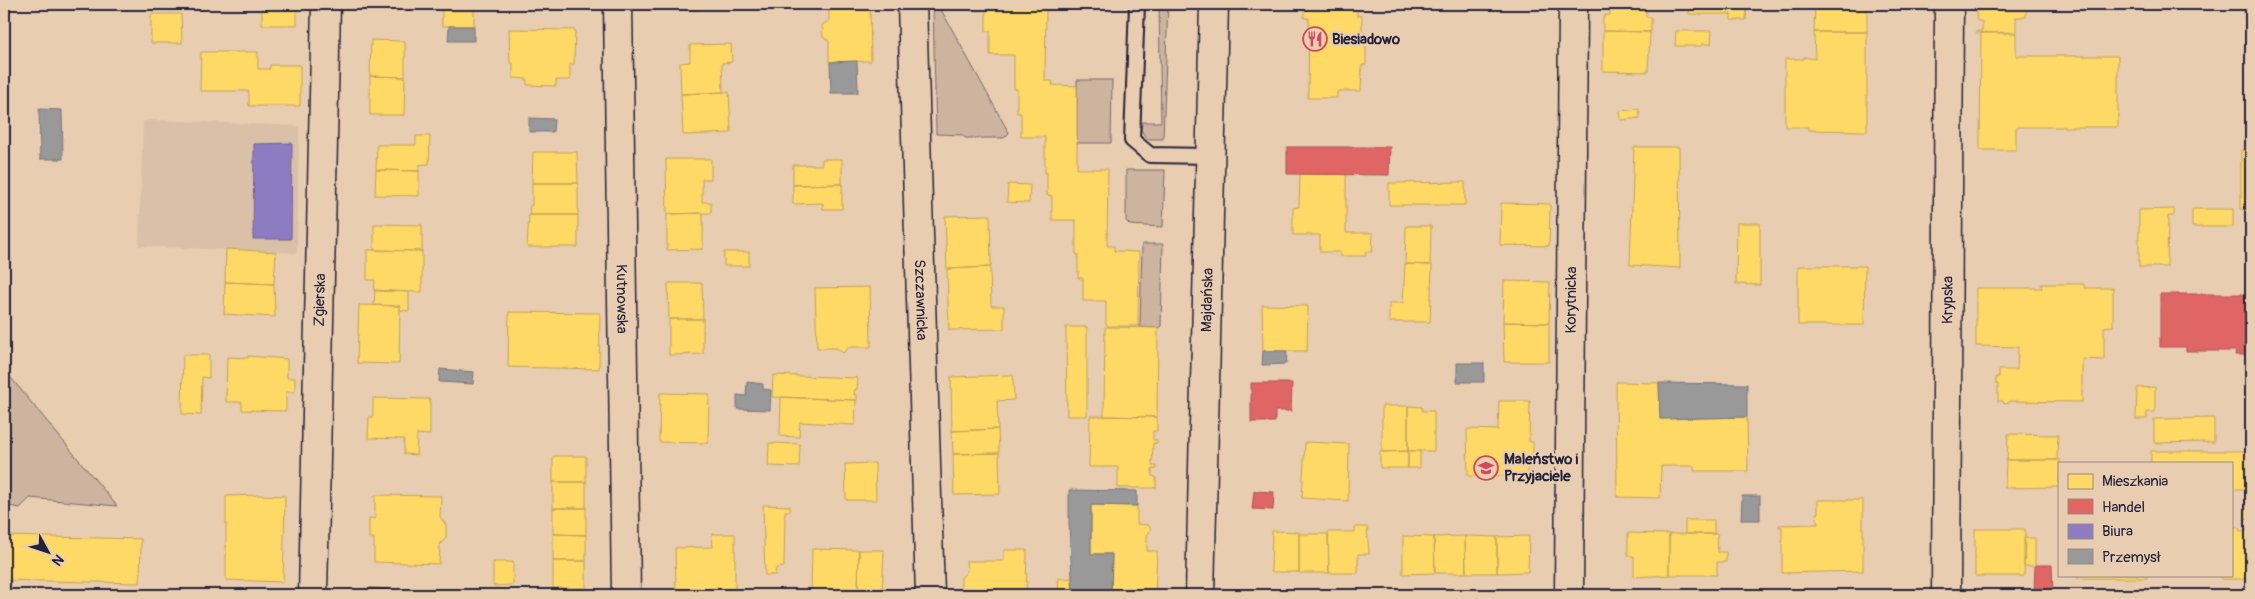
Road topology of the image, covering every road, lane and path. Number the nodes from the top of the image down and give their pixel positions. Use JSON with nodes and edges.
{"nodes":[{"id":1,"x":326,"y":4,"type":"edge"},
{"id":2,"x":618,"y":4,"type":"edge"},
{"id":3,"x":912,"y":4,"type":"edge"},
{"id":4,"x":1137,"y":4,"type":"edge"},
{"id":5,"x":1214,"y":4,"type":"edge"},
{"id":6,"x":1573,"y":4,"type":"edge"},
{"id":7,"x":1949,"y":4,"type":"edge"},
{"id":8,"x":1210,"y":156,"type":"junction"},
{"id":9,"x":313,"y":595,"type":"edge"},
{"id":10,"x":626,"y":595,"type":"edge"},
{"id":11,"x":930,"y":595,"type":"edge"},
{"id":12,"x":1200,"y":595,"type":"edge"},
{"id":13,"x":1569,"y":595,"type":"edge"},
{"id":14,"x":1946,"y":595,"type":"edge"}],
"edges":[{"from":1,"to":9,"type":"street","name":"Zgierska"},
{"from":2,"to":10,"type":"street","name":"Kutnowska"},
{"from":3,"to":11,"type":"street","name":"Szczawnicka"},
{"from":4,"to":8,"type":"lane"},
{"from":5,"to":8,"type":"street","name":"Majdańska"},
{"from":6,"to":13,"type":"street","name":"Korytnicka"},
{"from":7,"to":14,"type":"street","name":"Krypska"},
{"from":8,"to":12,"type":"street","name":"Majdańska"}]}
